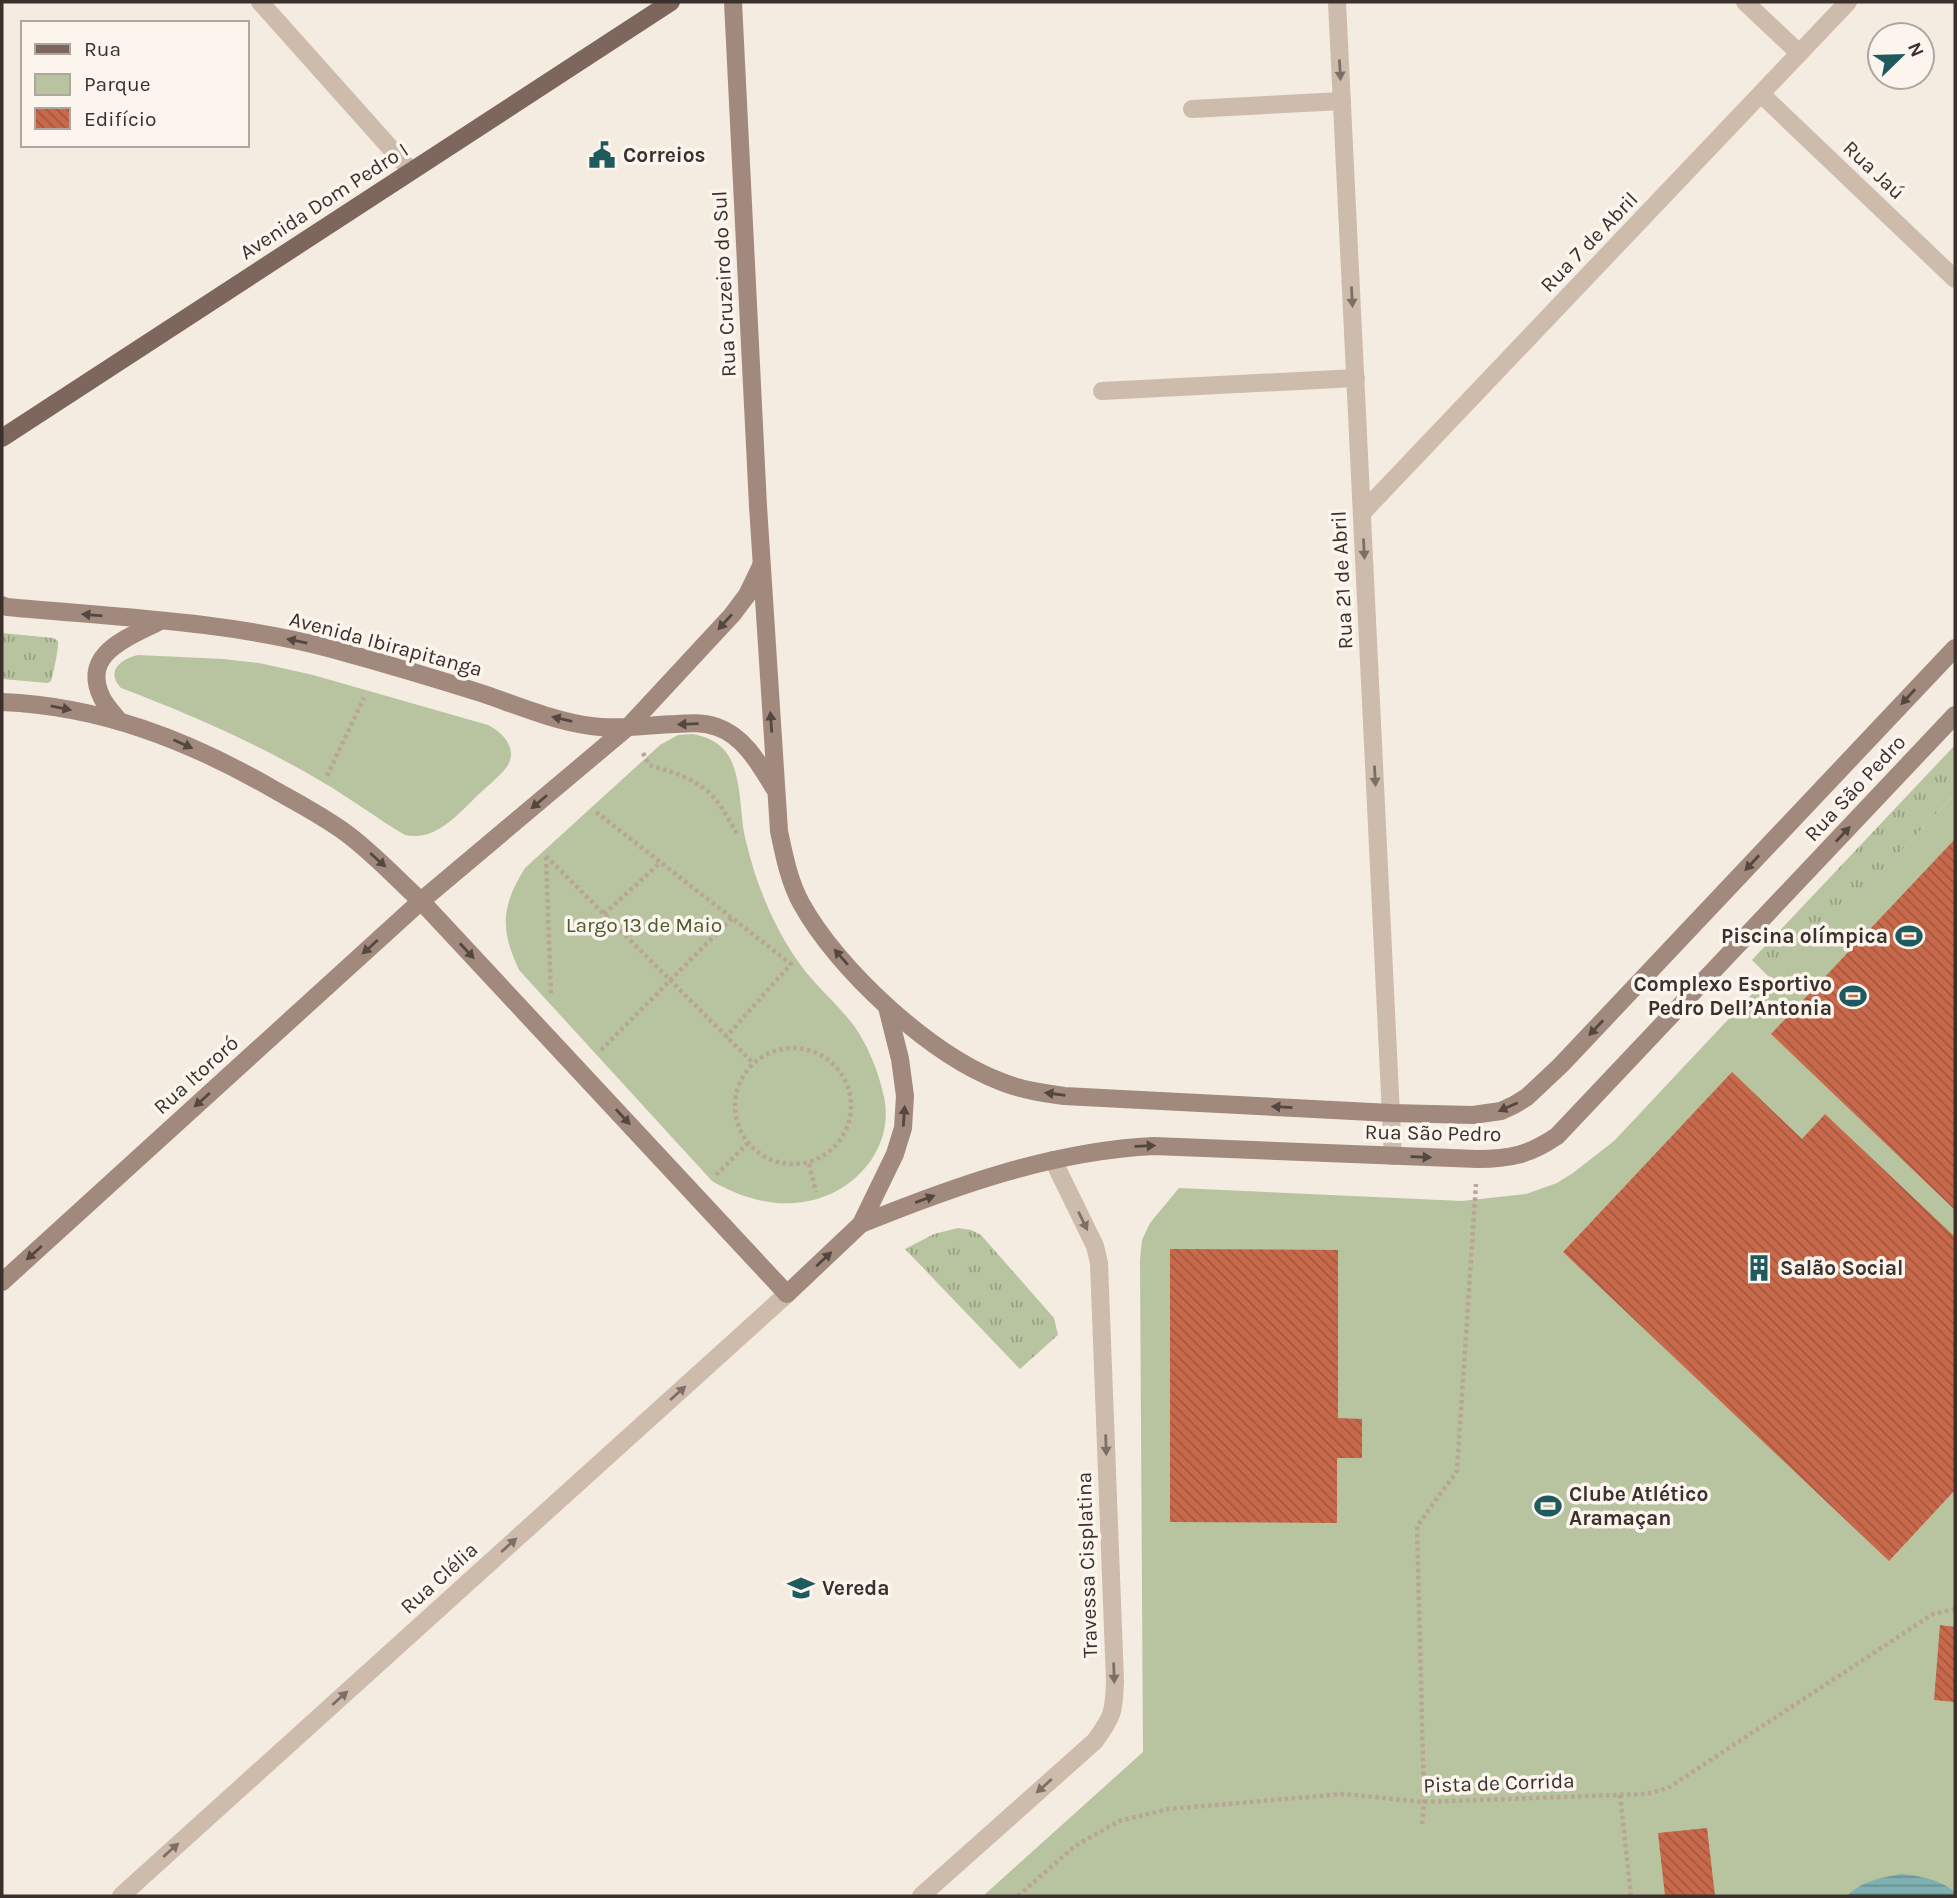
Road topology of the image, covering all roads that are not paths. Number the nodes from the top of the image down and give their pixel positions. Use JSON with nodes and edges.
{"nodes":[{"id":1,"x":260,"y":2,"type":"edge"},
{"id":2,"x":671,"y":2,"type":"edge"},
{"id":3,"x":733,"y":2,"type":"edge"},
{"id":4,"x":1337,"y":2,"type":"edge"},
{"id":5,"x":1745,"y":2,"type":"edge"},
{"id":6,"x":1848,"y":2,"type":"edge"},
{"id":7,"x":1799,"y":53,"type":"junction"},
{"id":8,"x":1760,"y":94,"type":"junction"},
{"id":9,"x":1342,"y":101,"type":"junction"},
{"id":10,"x":1192,"y":109,"type":"dead end"},
{"id":11,"x":411,"y":171,"type":"junction"},
{"id":12,"x":1955,"y":279,"type":"edge"},
{"id":13,"x":1356,"y":378,"type":"junction"},
{"id":14,"x":1102,"y":391,"type":"dead end"},
{"id":15,"x":2,"y":438,"type":"edge"},
{"id":16,"x":1362,"y":513,"type":"junction"},
{"id":17,"x":761,"y":565,"type":"junction"},
{"id":18,"x":2,"y":606,"type":"edge"},
{"id":19,"x":160,"y":621,"type":"junction"},
{"id":20,"x":1955,"y":648,"type":"edge"},
{"id":21,"x":2,"y":702,"type":"edge"},
{"id":22,"x":1955,"y":715,"type":"edge"},
{"id":23,"x":119,"y":721,"type":"junction"},
{"id":24,"x":629,"y":726,"type":"junction"},
{"id":25,"x":775,"y":790,"type":"junction"},
{"id":26,"x":421,"y":901,"type":"junction"},
{"id":27,"x":887,"y":1007,"type":"junction"},
{"id":28,"x":1391,"y":1112,"type":"junction"},
{"id":29,"x":1393,"y":1156,"type":"junction"},
{"id":30,"x":1053,"y":1160,"type":"junction"},
{"id":31,"x":861,"y":1224,"type":"junction"},
{"id":32,"x":2,"y":1282,"type":"edge"},
{"id":33,"x":787,"y":1294,"type":"junction"},
{"id":34,"x":121,"y":1896,"type":"edge"},
{"id":35,"x":921,"y":1896,"type":"edge"}],
"edges":[{"from":1,"to":11,"type":"street"},
{"from":2,"to":11,"type":"main road","name":"Avenida Dom Pedro I"},
{"from":3,"to":17,"type":"street","name":"Rua Cruzeiro do Sul"},
{"from":4,"to":9,"type":"street","name":"Rua 21 de Abril","one_way":true},
{"from":5,"to":7,"type":"street"},
{"from":6,"to":7,"type":"street","name":"Rua 7 de Abril"},
{"from":7,"to":8,"type":"street","name":"Rua 7 de Abril"},
{"from":8,"to":12,"type":"street","name":"Rua Jaú"},
{"from":8,"to":16,"type":"street","name":"Rua 7 de Abril"},
{"from":9,"to":10,"type":"street"},
{"from":9,"to":13,"type":"street","name":"Rua 21 de Abril","one_way":true},
{"from":11,"to":15,"type":"main road","name":"Avenida Dom Pedro I"},
{"from":13,"to":14,"type":"street"},
{"from":13,"to":16,"type":"street","name":"Rua 21 de Abril"},
{"from":16,"to":28,"type":"street","name":"Rua 21 de Abril","one_way":true},
{"from":17,"to":24,"type":"street","name":"Rua Cruzeiro do Sul","one_way":true},
{"from":25,"to":17,"type":"street","name":"Rua Cruzeiro do Sul","one_way":true},
{"from":19,"to":18,"type":"street","name":"Avenida Ibirapitanga","one_way":true},
{"from":19,"to":23,"type":"street"},
{"from":24,"to":19,"type":"street","name":"Avenida Ibirapitanga","one_way":true},
{"from":20,"to":28,"type":"street","name":"Rua São Pedro","one_way":true},
{"from":21,"to":23,"type":"street","one_way":true},
{"from":29,"to":22,"type":"street","name":"Rua São Pedro","one_way":true},
{"from":23,"to":26,"type":"street","one_way":true},
{"from":25,"to":24,"type":"street","name":"Avenida Ibirapitanga","one_way":true},
{"from":24,"to":26,"type":"street","one_way":true},
{"from":27,"to":25,"type":"street","one_way":true},
{"from":26,"to":32,"type":"street","name":"Rua Itororó","one_way":true},
{"from":26,"to":33,"type":"street","one_way":true},
{"from":28,"to":27,"type":"street","name":"Rua São Pedro","one_way":true},
{"from":31,"to":27,"type":"street","one_way":true},
{"from":28,"to":29,"type":"street","name":"Rua 21 de Abril"},
{"from":30,"to":29,"type":"street","name":"Rua São Pedro","one_way":true},
{"from":31,"to":30,"type":"street","name":"Rua São Pedro","one_way":true},
{"from":30,"to":35,"type":"street","name":"Travessa Cisplatina","one_way":true},
{"from":33,"to":31,"type":"street","one_way":true},
{"from":34,"to":33,"type":"street","name":"Rua Clélia","one_way":true}]}
